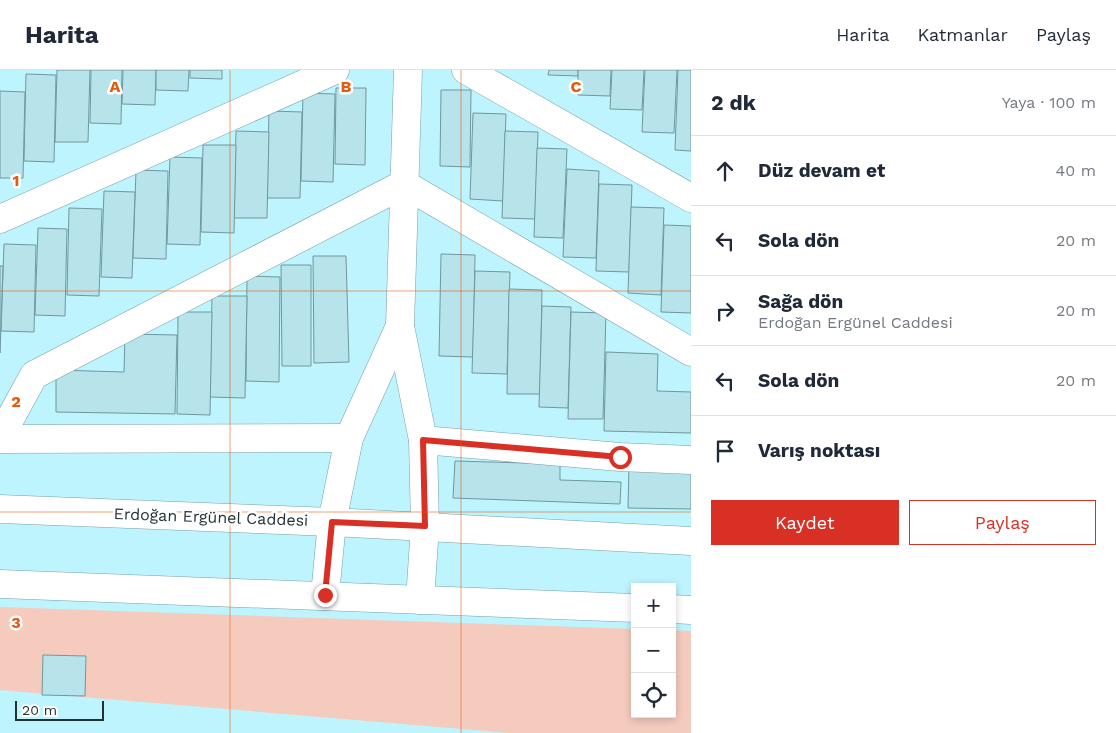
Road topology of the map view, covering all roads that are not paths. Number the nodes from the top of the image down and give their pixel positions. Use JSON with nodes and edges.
{"nodes":[{"id":1,"x":335,"y":70,"type":"edge"},
{"id":2,"x":408,"y":70,"type":"edge"},
{"id":3,"x":466,"y":70,"type":"edge"},
{"id":4,"x":404,"y":184,"type":"junction"},
{"id":5,"x":691,"y":198,"type":"edge"},
{"id":6,"x":0,"y":219,"type":"edge"},
{"id":7,"x":400,"y":326,"type":"junction"},
{"id":8,"x":691,"y":352,"type":"edge"},
{"id":9,"x":0,"y":438,"type":"edge"},
{"id":10,"x":349,"y":438,"type":"junction"},
{"id":11,"x":423,"y":440,"type":"junction"},
{"id":12,"x":691,"y":460,"type":"edge"},
{"id":13,"x":0,"y":509,"type":"edge"},
{"id":14,"x":332,"y":522,"type":"junction"},
{"id":15,"x":425,"y":526,"type":"junction"},
{"id":16,"x":691,"y":541,"type":"edge"},
{"id":17,"x":0,"y":584,"type":"edge"},
{"id":18,"x":325,"y":595,"type":"junction"},
{"id":19,"x":420,"y":600,"type":"junction"},
{"id":20,"x":631,"y":608,"type":"edge"},
{"id":21,"x":676,"y":609,"type":"edge"},
{"id":22,"x":691,"y":610,"type":"edge"}],
"edges":[{"from":1,"to":6,"type":"street"},
{"from":2,"to":4,"type":"street"},
{"from":3,"to":5,"type":"street"},
{"from":4,"to":7,"type":"street"},
{"from":4,"to":8,"type":"street"},
{"from":4,"to":9,"type":"street"},
{"from":7,"to":10,"type":"street"},
{"from":7,"to":11,"type":"street"},
{"from":9,"to":10,"type":"street"},
{"from":10,"to":14,"type":"street"},
{"from":11,"to":12,"type":"street"},
{"from":11,"to":15,"type":"street"},
{"from":13,"to":14,"type":"street","name":"Erdoğan Ergünel Caddesi"},
{"from":14,"to":15,"type":"street","name":"Erdoğan Ergünel Caddesi"},
{"from":14,"to":18,"type":"street"},
{"from":15,"to":16,"type":"street","name":"Erdoğan Ergünel Caddesi"},
{"from":15,"to":19,"type":"street"},
{"from":17,"to":18,"type":"street"},
{"from":18,"to":19,"type":"street"},
{"from":19,"to":20,"type":"street"},
{"from":21,"to":22,"type":"street"}]}
